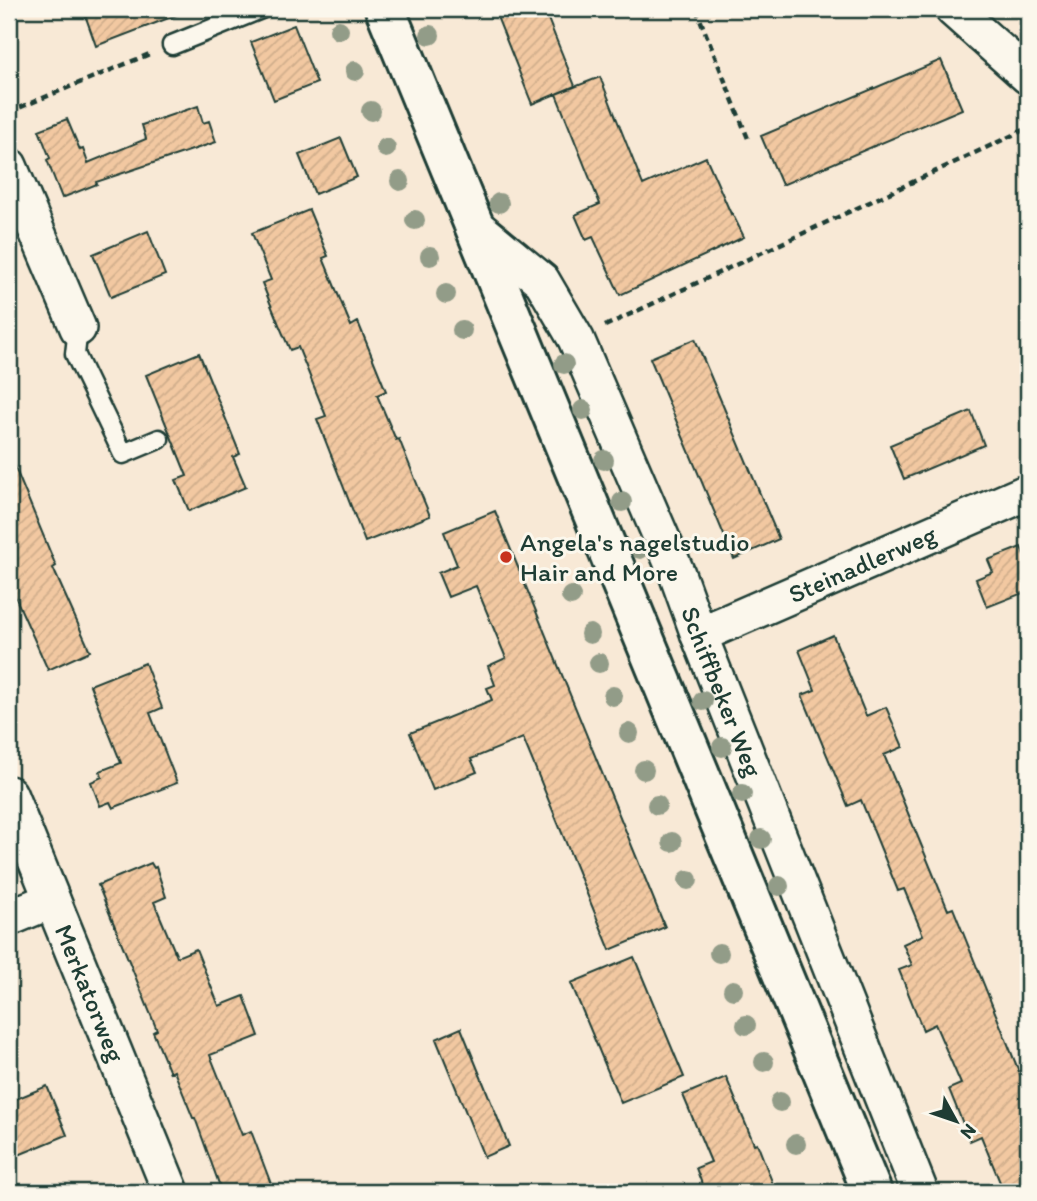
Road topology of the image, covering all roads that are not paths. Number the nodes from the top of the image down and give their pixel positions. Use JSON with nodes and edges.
{"nodes":[{"id":1,"x":261,"y":9,"type":"edge"},
{"id":2,"x":385,"y":9,"type":"edge"},
{"id":3,"x":953,"y":9,"type":"edge"},
{"id":4,"x":172,"y":45,"type":"road end"},
{"id":5,"x":1028,"y":76,"type":"edge"},
{"id":6,"x":9,"y":166,"type":"edge"},
{"id":7,"x":474,"y":225,"type":"junction"},
{"id":8,"x":78,"y":328,"type":"joint"},
{"id":9,"x":159,"y":439,"type":"dead end"},
{"id":10,"x":1028,"y":492,"type":"edge"},
{"id":11,"x":699,"y":635,"type":"junction"},
{"id":12,"x":9,"y":794,"type":"edge"},
{"id":13,"x":52,"y":900,"type":"junction"},
{"id":14,"x":9,"y":918,"type":"edge"},
{"id":15,"x":171,"y":1192,"type":"edge"},
{"id":16,"x":872,"y":1192,"type":"edge"},
{"id":17,"x":920,"y":1192,"type":"edge"}],
"edges":[{"from":1,"to":4,"type":"lane"},
{"from":2,"to":7,"type":"main road","name":"Schiffbeker Weg"},
{"from":3,"to":5,"type":"street"},
{"from":6,"to":8,"type":"street"},
{"from":7,"to":11,"type":"street","name":"Schiffbeker Weg"},
{"from":7,"to":16,"type":"main road","name":"Schiffbeker Weg"},
{"from":8,"to":9,"type":"lane"},
{"from":10,"to":11,"type":"street","name":"Steinadlerweg"},
{"from":11,"to":17,"type":"street","name":"Schiffbeker Weg"},
{"from":12,"to":13,"type":"street","name":"Merkatorweg"},
{"from":13,"to":14,"type":"street"},
{"from":13,"to":15,"type":"street","name":"Merkatorweg"}]}
